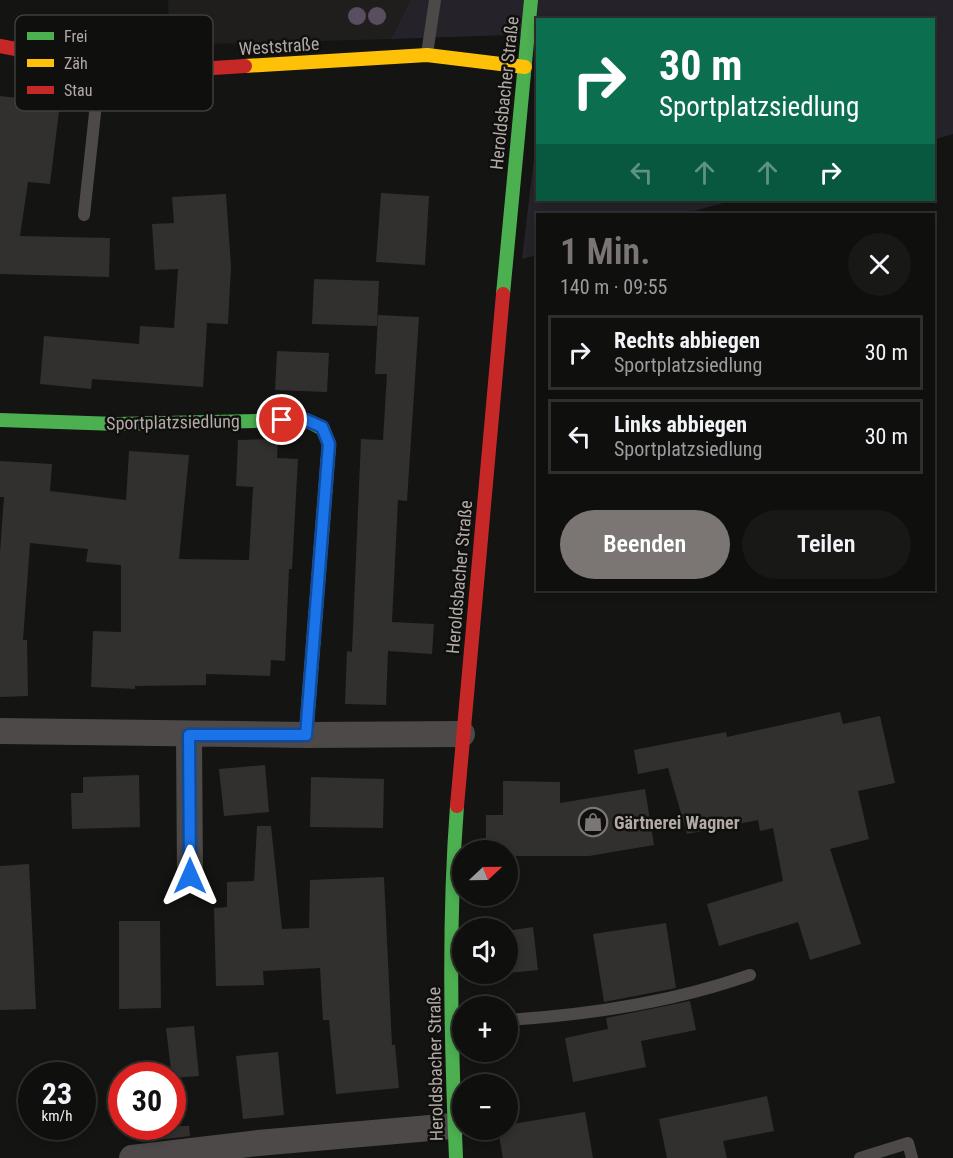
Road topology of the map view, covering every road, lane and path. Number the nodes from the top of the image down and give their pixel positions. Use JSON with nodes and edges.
{"nodes":[{"id":1,"x":435,"y":0,"type":"edge"},
{"id":2,"x":531,"y":0,"type":"edge"},
{"id":3,"x":0,"y":46,"type":"edge"},
{"id":4,"x":15,"y":49,"type":"edge"},
{"id":5,"x":427,"y":55,"type":"junction"},
{"id":6,"x":525,"y":67,"type":"junction"},
{"id":7,"x":213,"y":68,"type":"edge"},
{"id":8,"x":95,"y":111,"type":"edge"},
{"id":9,"x":84,"y":215,"type":"dead end"},
{"id":10,"x":0,"y":420,"type":"edge"},
{"id":11,"x":0,"y":731,"type":"edge"},
{"id":12,"x":462,"y":734,"type":"junction"},
{"id":13,"x":189,"y":735,"type":"junction"},
{"id":14,"x":306,"y":735,"type":"junction"},
{"id":15,"x":190,"y":876,"type":"dead end"},
{"id":16,"x":750,"y":975,"type":"dead end"},
{"id":17,"x":455,"y":996,"type":"edge"},
{"id":18,"x":518,"y":1019,"type":"edge"},
{"id":19,"x":452,"y":1126,"type":"edge"},
{"id":20,"x":454,"y":1140,"type":"edge"},
{"id":21,"x":132,"y":1158,"type":"edge"},
{"id":22,"x":456,"y":1158,"type":"edge"},
{"id":23,"x":860,"y":1158,"type":"edge"},
{"id":24,"x":912,"y":1158,"type":"edge"}],
"edges":[{"from":1,"to":5,"type":"lane"},
{"from":2,"to":6,"type":"street","name":"Heroldsbacher Straße"},
{"from":3,"to":4,"type":"street","name":"Weststraße"},
{"from":5,"to":6,"type":"street","name":"Weststraße"},
{"from":5,"to":7,"type":"street","name":"Weststraße"},
{"from":6,"to":12,"type":"street","name":"Heroldsbacher Straße"},
{"from":8,"to":9,"type":"lane"},
{"from":10,"to":14,"type":"street","name":"Sportplatzsiedlung"},
{"from":11,"to":13,"type":"street"},
{"from":12,"to":14,"type":"street"},
{"from":12,"to":17,"type":"street","name":"Heroldsbacher Straße"},
{"from":13,"to":14,"type":"street"},
{"from":13,"to":15,"type":"street"},
{"from":16,"to":18,"type":"lane"},
{"from":19,"to":21,"type":"street"},
{"from":20,"to":22,"type":"street","name":"Heroldsbacher Straße"},
{"from":23,"to":24,"type":"lane"}]}
